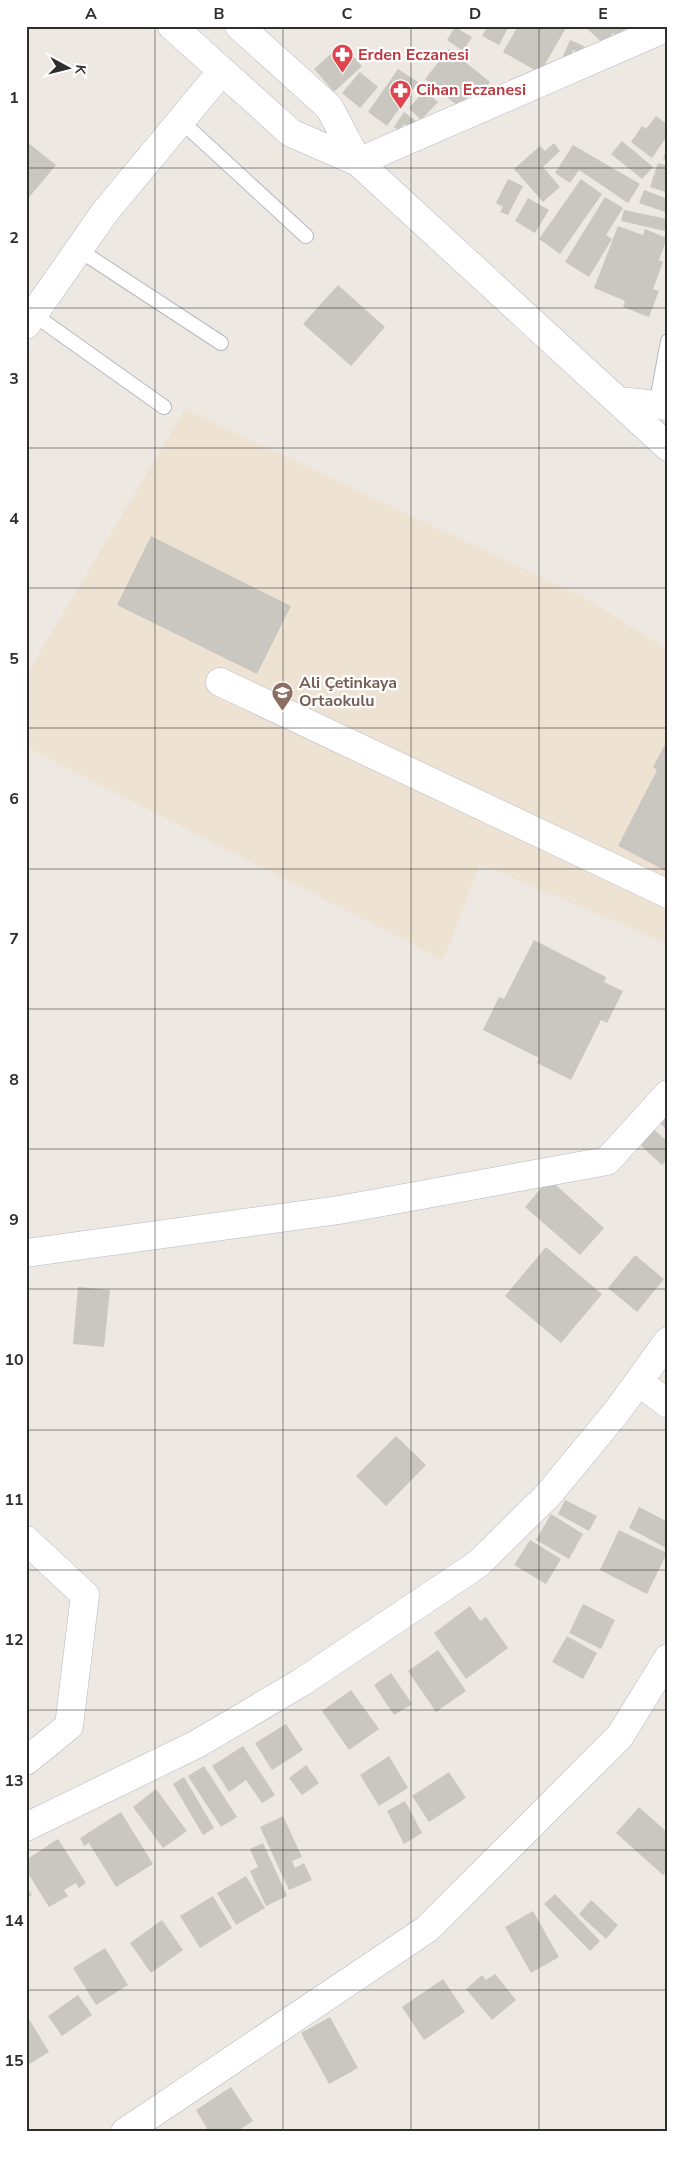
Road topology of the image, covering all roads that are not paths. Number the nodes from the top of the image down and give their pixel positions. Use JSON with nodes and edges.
{"nodes":[{"id":1,"x":172,"y":26,"type":"edge"},
{"id":2,"x":239,"y":26,"type":"edge"},
{"id":3,"x":668,"y":27,"type":"edge"},
{"id":4,"x":222,"y":71,"type":"junction"},
{"id":5,"x":181,"y":121,"type":"junction"},
{"id":6,"x":358,"y":162,"type":"junction"},
{"id":7,"x":306,"y":236,"type":"dead end"},
{"id":8,"x":79,"y":250,"type":"junction"},
{"id":9,"x":29,"y":316,"type":"edge"},
{"id":10,"x":668,"y":341,"type":"edge"},
{"id":11,"x":221,"y":343,"type":"dead end"},
{"id":12,"x":618,"y":401,"type":"junction"},
{"id":13,"x":662,"y":406,"type":"edge"},
{"id":14,"x":164,"y":407,"type":"dead end"},
{"id":15,"x":668,"y":447,"type":"edge"},
{"id":16,"x":220,"y":682,"type":"dead end"},
{"id":17,"x":668,"y":894,"type":"edge"},
{"id":18,"x":668,"y":1094,"type":"edge"},
{"id":19,"x":26,"y":1253,"type":"edge"},
{"id":20,"x":668,"y":1341,"type":"edge"},
{"id":21,"x":639,"y":1382,"type":"junction"},
{"id":22,"x":668,"y":1404,"type":"edge"},
{"id":23,"x":26,"y":1540,"type":"edge"},
{"id":24,"x":668,"y":1658,"type":"edge"},
{"id":25,"x":26,"y":1760,"type":"edge"},
{"id":26,"x":26,"y":1827,"type":"edge"},
{"id":27,"x":125,"y":2132,"type":"edge"}],
"edges":[{"from":1,"to":4,"type":"street"},
{"from":2,"to":6,"type":"street"},
{"from":3,"to":6,"type":"street"},
{"from":4,"to":5,"type":"street"},
{"from":4,"to":6,"type":"street"},
{"from":5,"to":7,"type":"lane"},
{"from":5,"to":8,"type":"street"},
{"from":6,"to":12,"type":"street"},
{"from":8,"to":9,"type":"street"},
{"from":8,"to":11,"type":"lane"},
{"from":9,"to":14,"type":"lane"},
{"from":10,"to":13,"type":"lane"},
{"from":12,"to":13,"type":"street"},
{"from":12,"to":15,"type":"street"},
{"from":16,"to":17,"type":"street"},
{"from":18,"to":19,"type":"street"},
{"from":20,"to":21,"type":"street"},
{"from":21,"to":22,"type":"street"},
{"from":21,"to":26,"type":"street"},
{"from":23,"to":25,"type":"street"},
{"from":24,"to":27,"type":"street"}]}
